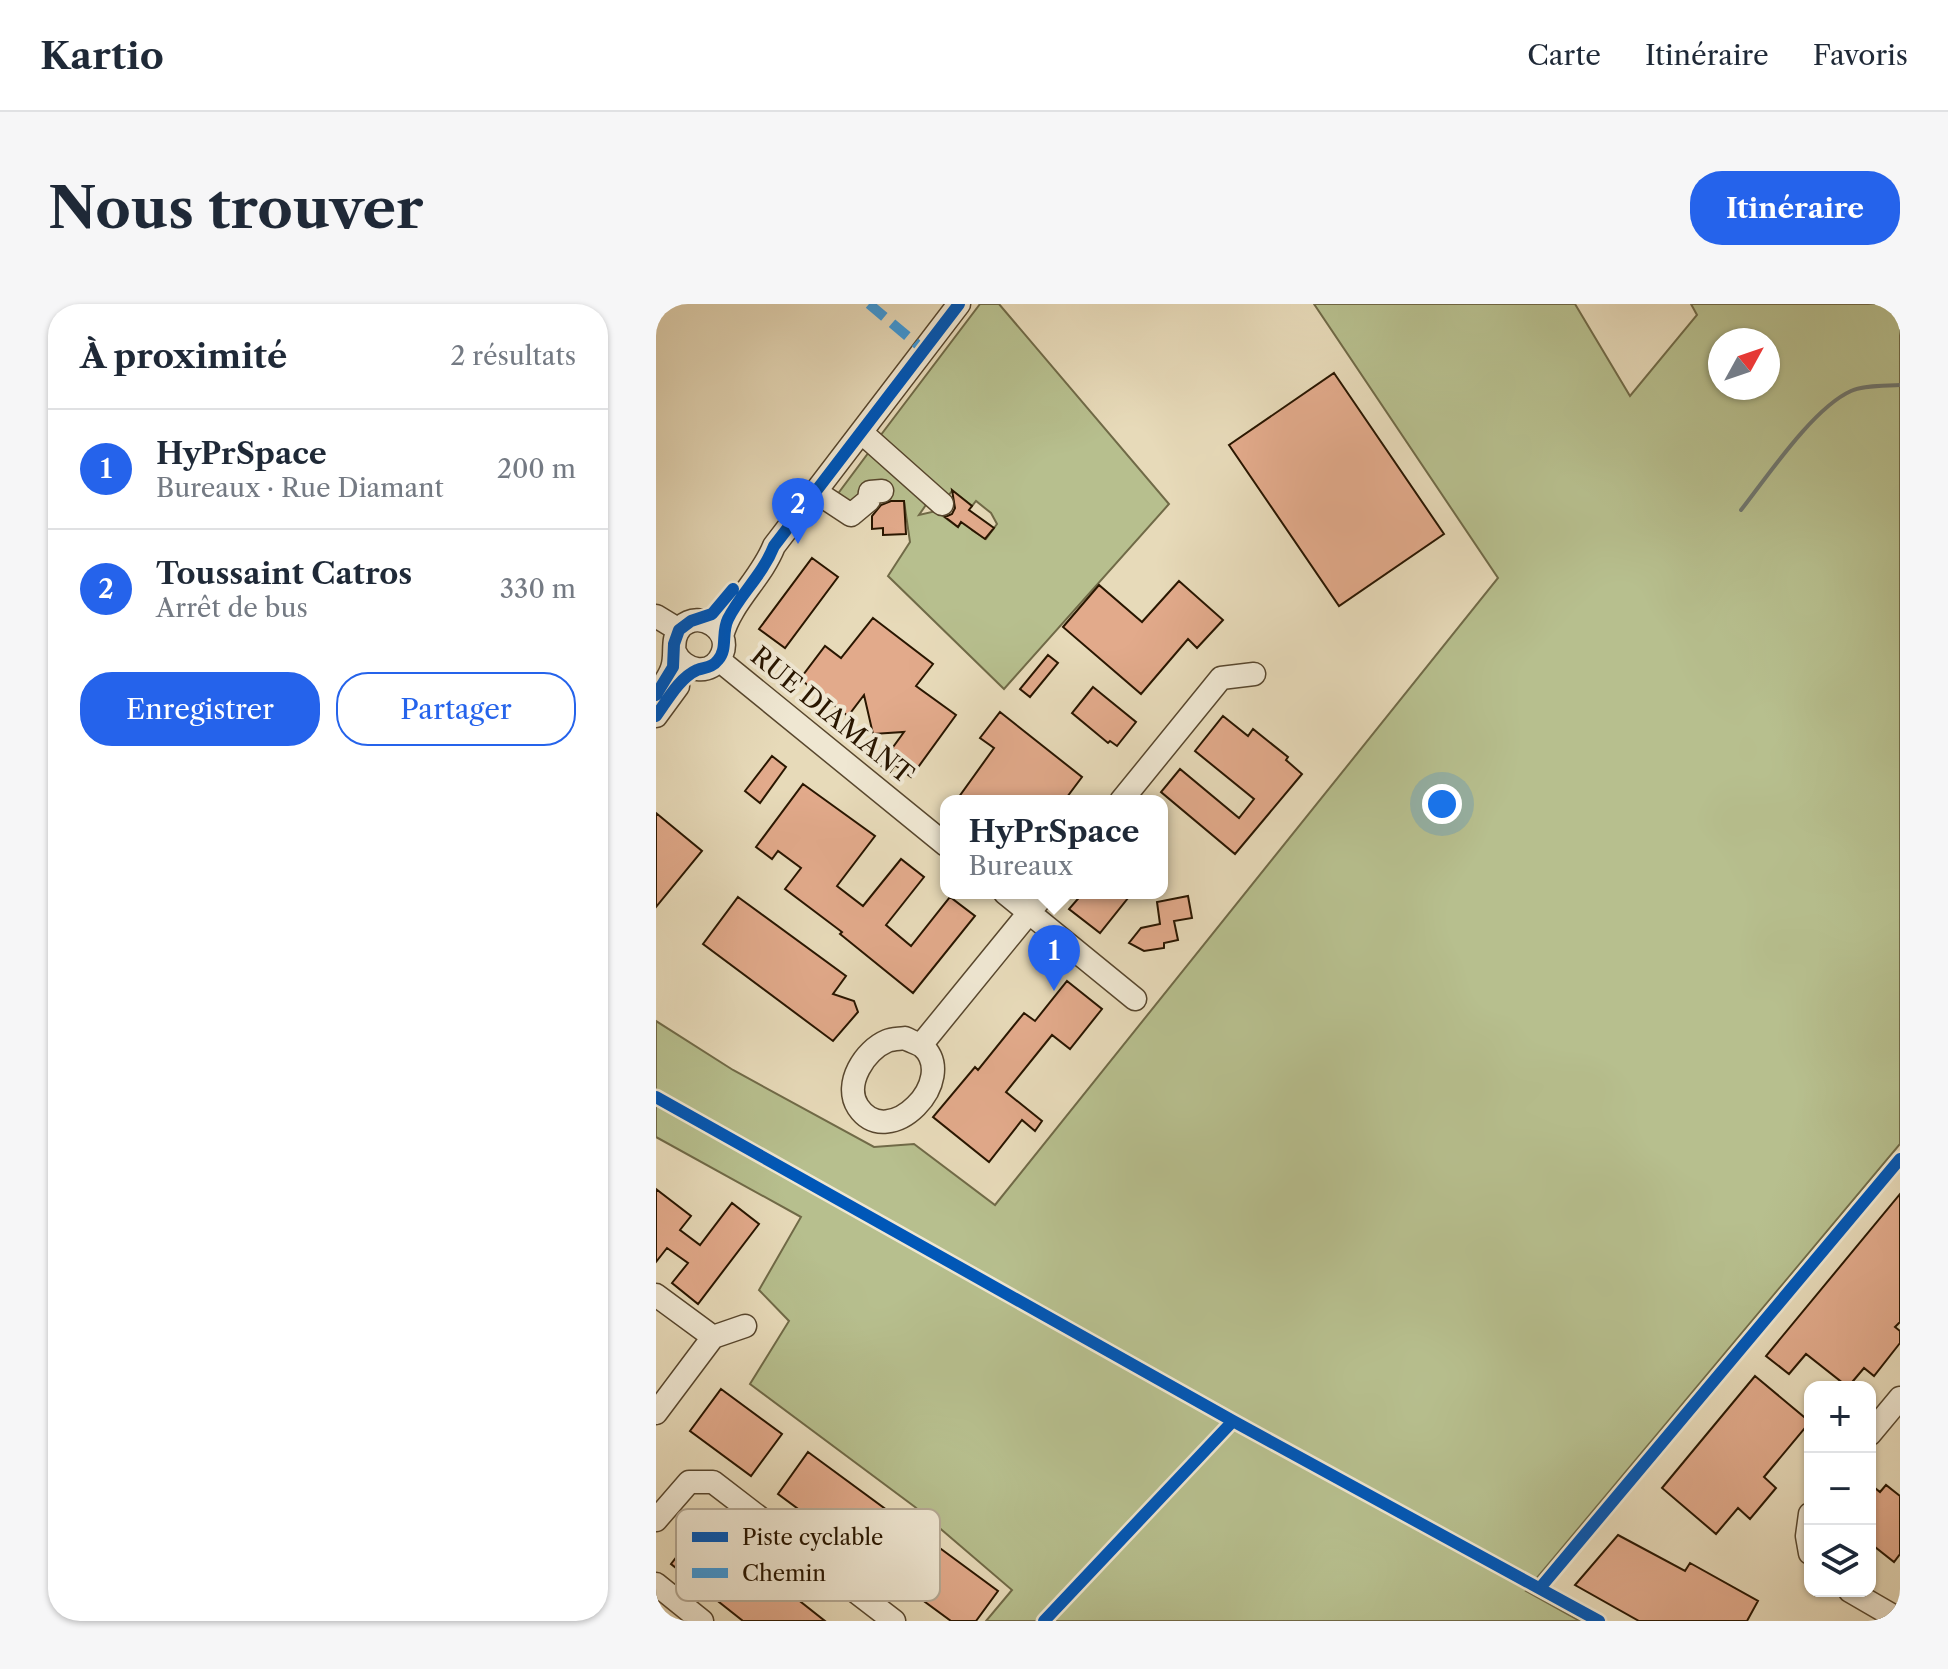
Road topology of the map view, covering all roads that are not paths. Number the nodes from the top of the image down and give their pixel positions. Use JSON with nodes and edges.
{"nodes":[{"id":1,"x":959,"y":304,"type":"edge"},
{"id":2,"x":861,"y":432,"type":"junction"},
{"id":3,"x":882,"y":491,"type":"dead end"},
{"id":4,"x":816,"y":492,"type":"junction"},
{"id":5,"x":942,"y":504,"type":"dead end"},
{"id":6,"x":774,"y":546,"type":"junction"},
{"id":7,"x":656,"y":616,"type":"edge"},
{"id":8,"x":684,"y":634,"type":"junction"},
{"id":9,"x":722,"y":636,"type":"junction"},
{"id":10,"x":719,"y":660,"type":"junction"},
{"id":11,"x":697,"y":670,"type":"junction"},
{"id":12,"x":1254,"y":674,"type":"dead end"},
{"id":13,"x":656,"y":695,"type":"edge"},
{"id":14,"x":656,"y":716,"type":"edge"},
{"id":15,"x":1126,"y":795,"type":"edge"},
{"id":16,"x":940,"y":840,"type":"edge"},
{"id":17,"x":1012,"y":899,"type":"edge"},
{"id":18,"x":1040,"y":899,"type":"edge"},
{"id":19,"x":1029,"y":913,"type":"junction"},
{"id":20,"x":1135,"y":999,"type":"dead end"},
{"id":21,"x":921,"y":1045,"type":"dead end"},
{"id":22,"x":656,"y":1295,"type":"edge"},
{"id":23,"x":745,"y":1326,"type":"dead end"},
{"id":24,"x":713,"y":1337,"type":"junction"},
{"id":25,"x":1900,"y":1398,"type":"edge"},
{"id":26,"x":656,"y":1413,"type":"edge"},
{"id":27,"x":1876,"y":1427,"type":"edge"},
{"id":28,"x":748,"y":1509,"type":"edge"},
{"id":29,"x":656,"y":1520,"type":"edge"},
{"id":30,"x":656,"y":1584,"type":"edge"},
{"id":31,"x":1860,"y":1597,"type":"edge"},
{"id":32,"x":676,"y":1600,"type":"edge"},
{"id":33,"x":677,"y":1601,"type":"edge"},
{"id":34,"x":868,"y":1601,"type":"edge"},
{"id":35,"x":1900,"y":1620,"type":"edge"},
{"id":36,"x":702,"y":1621,"type":"edge"},
{"id":37,"x":894,"y":1621,"type":"edge"}],
"edges":[{"from":1,"to":2,"type":"street"},
{"from":2,"to":4,"type":"street"},
{"from":2,"to":5,"type":"street"},
{"from":3,"to":4,"type":"street"},
{"from":4,"to":6,"type":"street"},
{"from":6,"to":8,"type":"street"},
{"from":6,"to":9,"type":"street"},
{"from":7,"to":8,"type":"street"},
{"from":8,"to":9,"type":"street"},
{"from":8,"to":11,"type":"street"},
{"from":8,"to":13,"type":"street"},
{"from":9,"to":10,"type":"street"},
{"from":10,"to":11,"type":"street"},
{"from":10,"to":16,"type":"street","name":"RUE DIAMANT"},
{"from":11,"to":14,"type":"street"},
{"from":12,"to":15,"type":"street"},
{"from":17,"to":19,"type":"street"},
{"from":18,"to":19,"type":"street"},
{"from":19,"to":20,"type":"street"},
{"from":19,"to":21,"type":"street"},
{"from":22,"to":24,"type":"street"},
{"from":23,"to":24,"type":"street"},
{"from":24,"to":26,"type":"street"},
{"from":25,"to":27,"type":"street"},
{"from":28,"to":29,"type":"street"},
{"from":30,"to":32,"type":"street"},
{"from":31,"to":35,"type":"street"},
{"from":33,"to":36,"type":"street"},
{"from":34,"to":37,"type":"street"}]}
